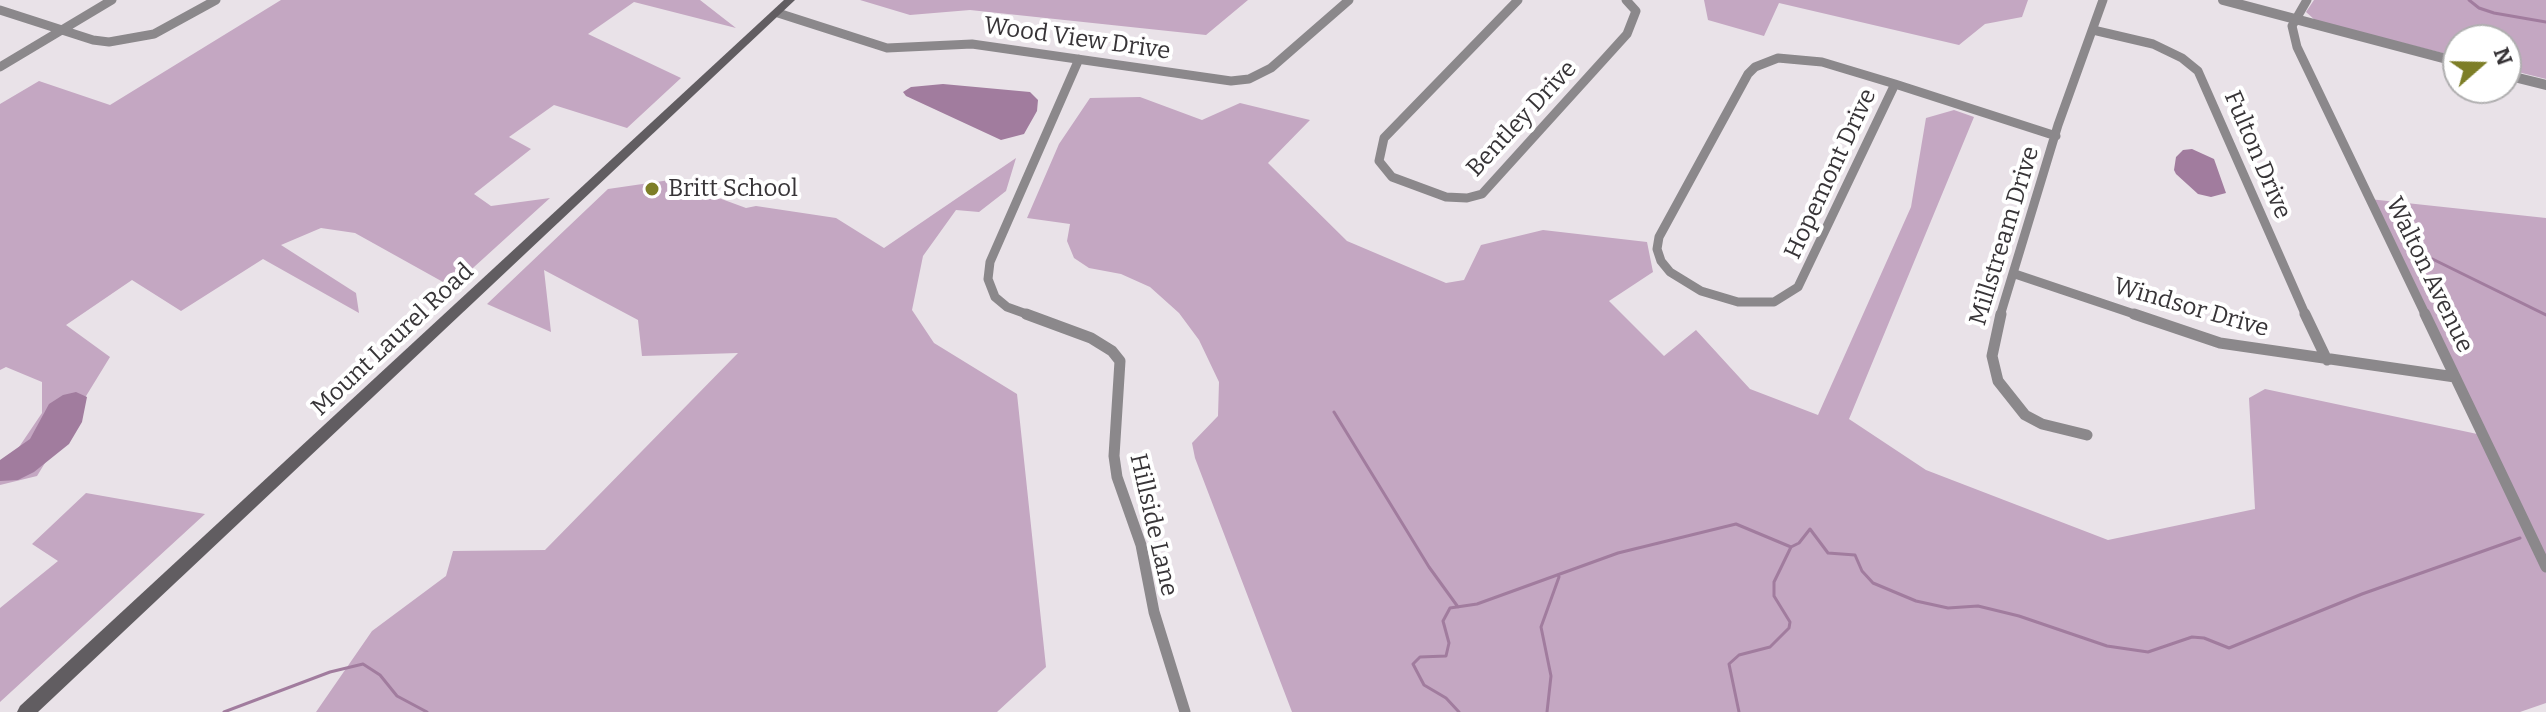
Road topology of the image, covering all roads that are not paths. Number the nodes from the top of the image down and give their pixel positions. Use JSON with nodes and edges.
{"nodes":[{"id":1,"x":112,"y":0,"type":"edge"},
{"id":2,"x":216,"y":0,"type":"edge"},
{"id":3,"x":790,"y":0,"type":"edge"},
{"id":4,"x":1349,"y":0,"type":"edge"},
{"id":5,"x":1518,"y":0,"type":"edge"},
{"id":6,"x":1626,"y":0,"type":"edge"},
{"id":7,"x":2103,"y":0,"type":"edge"},
{"id":8,"x":2223,"y":0,"type":"edge"},
{"id":9,"x":2307,"y":0,"type":"edge"},
{"id":10,"x":0,"y":10,"type":"edge"},
{"id":11,"x":778,"y":13,"type":"junction"},
{"id":12,"x":2296,"y":19,"type":"junction"},
{"id":13,"x":62,"y":30,"type":"junction"},
{"id":14,"x":2093,"y":30,"type":"junction"},
{"id":15,"x":2442,"y":58,"type":"edge"},
{"id":16,"x":1079,"y":59,"type":"junction"},
{"id":17,"x":0,"y":67,"type":"edge"},
{"id":18,"x":2522,"y":79,"type":"edge"},
{"id":19,"x":1895,"y":84,"type":"junction"},
{"id":20,"x":2546,"y":85,"type":"edge"},
{"id":21,"x":2056,"y":136,"type":"junction"},
{"id":22,"x":2015,"y":274,"type":"junction"},
{"id":23,"x":2327,"y":360,"type":"junction"},
{"id":24,"x":2455,"y":377,"type":"junction"},
{"id":25,"x":2087,"y":435,"type":"dead end"},
{"id":26,"x":2546,"y":567,"type":"edge"},
{"id":27,"x":26,"y":712,"type":"edge"},
{"id":28,"x":1185,"y":712,"type":"edge"}],
"edges":[{"from":1,"to":13,"type":"street"},
{"from":2,"to":13,"type":"street"},
{"from":3,"to":11,"type":"main road","name":"Mount Laurel Road"},
{"from":4,"to":16,"type":"street","name":"Wood View Drive"},
{"from":5,"to":6,"type":"street","name":"Bentley Drive"},
{"from":7,"to":14,"type":"street","name":"Millstream Drive"},
{"from":8,"to":12,"type":"street"},
{"from":9,"to":12,"type":"street"},
{"from":10,"to":13,"type":"street"},
{"from":11,"to":16,"type":"street","name":"Wood View Drive"},
{"from":11,"to":27,"type":"main road","name":"Mount Laurel Road"},
{"from":12,"to":15,"type":"street"},
{"from":12,"to":24,"type":"street","name":"Walton Avenue"},
{"from":13,"to":17,"type":"street"},
{"from":14,"to":21,"type":"street","name":"Millstream Drive"},
{"from":14,"to":23,"type":"street","name":"Fulton Drive"},
{"from":16,"to":28,"type":"street","name":"Hillside Lane"},
{"from":18,"to":20,"type":"street"},
{"from":19,"to":19,"type":"street","name":"Hopemont Drive"},
{"from":19,"to":21,"type":"street","name":"Hopemont Drive"},
{"from":21,"to":22,"type":"street","name":"Millstream Drive"},
{"from":22,"to":23,"type":"street","name":"Windsor Drive"},
{"from":22,"to":25,"type":"street","name":"Millstream Drive"},
{"from":23,"to":24,"type":"street","name":"Windsor Drive"},
{"from":24,"to":26,"type":"street","name":"Walton Avenue"}]}
